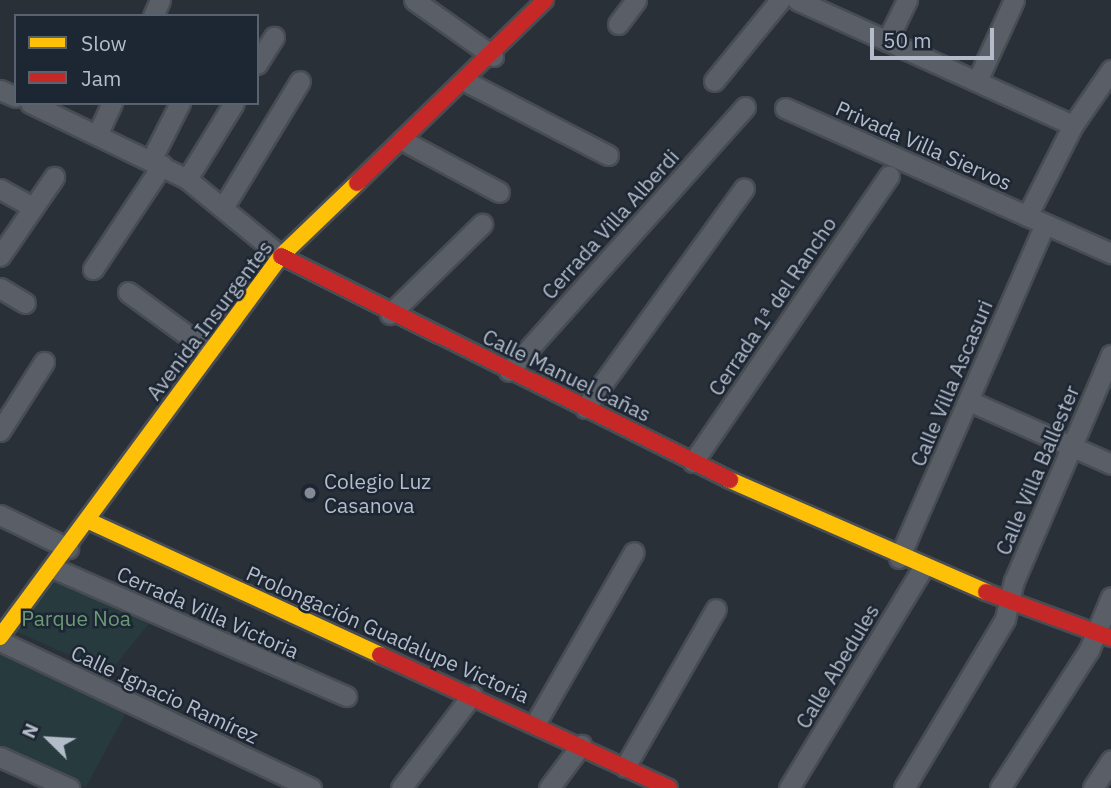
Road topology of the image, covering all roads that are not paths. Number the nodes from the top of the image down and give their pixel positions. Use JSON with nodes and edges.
{"nodes":[{"id":1,"x":414,"y":0,"type":"edge"},
{"id":2,"x":545,"y":0,"type":"edge"},
{"id":3,"x":636,"y":0,"type":"edge"},
{"id":4,"x":780,"y":0,"type":"edge"},
{"id":5,"x":797,"y":0,"type":"edge"},
{"id":6,"x":907,"y":0,"type":"edge"},
{"id":7,"x":1014,"y":0,"type":"edge"},
{"id":8,"x":618,"y":24,"type":"dead end"},
{"id":9,"x":271,"y":35,"type":"edge"},
{"id":10,"x":887,"y":41,"type":"junction"},
{"id":11,"x":493,"y":56,"type":"junction"},
{"id":12,"x":1111,"y":58,"type":"edge"},
{"id":13,"x":259,"y":60,"type":"edge"},
{"id":14,"x":1106,"y":77,"type":"edge"},
{"id":15,"x":465,"y":81,"type":"junction"},
{"id":16,"x":714,"y":81,"type":"dead end"},
{"id":17,"x":300,"y":82,"type":"dead end"},
{"id":18,"x":977,"y":82,"type":"junction"},
{"id":19,"x":35,"y":105,"type":"edge"},
{"id":20,"x":112,"y":105,"type":"edge"},
{"id":21,"x":179,"y":105,"type":"edge"},
{"id":22,"x":232,"y":105,"type":"edge"},
{"id":23,"x":745,"y":107,"type":"dead end"},
{"id":24,"x":785,"y":108,"type":"dead end"},
{"id":25,"x":1073,"y":125,"type":"junction"},
{"id":26,"x":99,"y":133,"type":"junction"},
{"id":27,"x":402,"y":140,"type":"junction"},
{"id":28,"x":608,"y":155,"type":"dead end"},
{"id":29,"x":157,"y":161,"type":"junction"},
{"id":30,"x":889,"y":176,"type":"dead end"},
{"id":31,"x":54,"y":177,"type":"dead end"},
{"id":32,"x":187,"y":179,"type":"junction"},
{"id":33,"x":744,"y":188,"type":"dead end"},
{"id":34,"x":0,"y":189,"type":"edge"},
{"id":35,"x":499,"y":192,"type":"dead end"},
{"id":36,"x":224,"y":206,"type":"junction"},
{"id":37,"x":33,"y":207,"type":"junction"},
{"id":38,"x":1035,"y":221,"type":"junction"},
{"id":39,"x":482,"y":224,"type":"dead end"},
{"id":40,"x":1109,"y":249,"type":"edge"},
{"id":41,"x":0,"y":256,"type":"edge"},
{"id":42,"x":281,"y":257,"type":"junction"},
{"id":43,"x":93,"y":270,"type":"dead end"},
{"id":44,"x":0,"y":288,"type":"edge"},
{"id":45,"x":128,"y":292,"type":"dead end"},
{"id":46,"x":25,"y":303,"type":"dead end"},
{"id":47,"x":390,"y":314,"type":"junction"},
{"id":48,"x":209,"y":351,"type":"junction"},
{"id":49,"x":1111,"y":355,"type":"edge"},
{"id":50,"x":44,"y":362,"type":"dead end"},
{"id":51,"x":509,"y":371,"type":"junction"},
{"id":52,"x":969,"y":401,"type":"junction"},
{"id":53,"x":585,"y":408,"type":"junction"},
{"id":54,"x":0,"y":431,"type":"edge"},
{"id":55,"x":1071,"y":447,"type":"junction"},
{"id":56,"x":693,"y":462,"type":"junction"},
{"id":57,"x":1111,"y":464,"type":"edge"},
{"id":58,"x":0,"y":514,"type":"edge"},
{"id":59,"x":89,"y":521,"type":"junction"},
{"id":60,"x":68,"y":548,"type":"junction"},
{"id":61,"x":634,"y":552,"type":"dead end"},
{"id":62,"x":899,"y":558,"type":"junction"},
{"id":63,"x":53,"y":568,"type":"junction"},
{"id":64,"x":923,"y":568,"type":"junction"},
{"id":65,"x":1111,"y":597,"type":"edge"},
{"id":66,"x":1010,"y":604,"type":"junction"},
{"id":67,"x":716,"y":609,"type":"dead end"},
{"id":68,"x":1103,"y":636,"type":"edge"},
{"id":69,"x":0,"y":639,"type":"edge"},
{"id":70,"x":472,"y":695,"type":"junction"},
{"id":71,"x":346,"y":696,"type":"dead end"},
{"id":72,"x":534,"y":724,"type":"junction"},
{"id":73,"x":581,"y":745,"type":"junction"},
{"id":74,"x":0,"y":757,"type":"edge"},
{"id":75,"x":1111,"y":760,"type":"edge"},
{"id":76,"x":625,"y":766,"type":"junction"},
{"id":77,"x":69,"y":788,"type":"edge"},
{"id":78,"x":311,"y":788,"type":"edge"},
{"id":79,"x":401,"y":788,"type":"edge"},
{"id":80,"x":549,"y":788,"type":"edge"},
{"id":81,"x":669,"y":788,"type":"edge"},
{"id":82,"x":789,"y":788,"type":"edge"},
{"id":83,"x":904,"y":788,"type":"edge"},
{"id":84,"x":1000,"y":788,"type":"edge"},
{"id":85,"x":1093,"y":788,"type":"edge"}],
"edges":[{"from":1,"to":11,"type":"street"},
{"from":2,"to":11,"type":"street","name":"Avenida Insurgentes"},
{"from":3,"to":8,"type":"street"},
{"from":4,"to":16,"type":"street"},
{"from":5,"to":10,"type":"street"},
{"from":6,"to":10,"type":"street"},
{"from":7,"to":18,"type":"street"},
{"from":9,"to":13,"type":"street"},
{"from":10,"to":18,"type":"street"},
{"from":11,"to":15,"type":"street","name":"Avenida Insurgentes"},
{"from":12,"to":14,"type":"street","name":"Calle Villa Ascasuri"},
{"from":14,"to":25,"type":"street","name":"Calle Villa Ascasuri"},
{"from":15,"to":27,"type":"street","name":"Avenida Insurgentes"},
{"from":15,"to":28,"type":"street"},
{"from":17,"to":36,"type":"street"},
{"from":18,"to":25,"type":"street"},
{"from":19,"to":26,"type":"street","name":"Calle Manuel Cañas"},
{"from":20,"to":26,"type":"street"},
{"from":21,"to":29,"type":"street"},
{"from":22,"to":32,"type":"street"},
{"from":23,"to":51,"type":"street","name":"Cerrada Villa Alberdi"},
{"from":24,"to":38,"type":"street","name":"Privada Villa Siervos"},
{"from":25,"to":38,"type":"street","name":"Calle Villa Ascasuri"},
{"from":26,"to":29,"type":"street","name":"Calle Manuel Cañas"},
{"from":27,"to":35,"type":"street"},
{"from":27,"to":42,"type":"street","name":"Avenida Insurgentes"},
{"from":29,"to":32,"type":"street","name":"Calle Manuel Cañas"},
{"from":29,"to":43,"type":"street"},
{"from":30,"to":56,"type":"street","name":"Cerrada 1ª del Rancho"},
{"from":31,"to":37,"type":"street"},
{"from":32,"to":36,"type":"street","name":"Calle Manuel Cañas"},
{"from":33,"to":53,"type":"street"},
{"from":34,"to":37,"type":"street"},
{"from":36,"to":42,"type":"street","name":"Calle Manuel Cañas"},
{"from":37,"to":41,"type":"street"},
{"from":38,"to":40,"type":"street","name":"Privada Villa Siervos"},
{"from":38,"to":52,"type":"street","name":"Calle Villa Ascasuri"},
{"from":39,"to":47,"type":"street"},
{"from":42,"to":47,"type":"street","name":"Calle Manuel Cañas"},
{"from":42,"to":48,"type":"street","name":"Avenida Insurgentes"},
{"from":44,"to":46,"type":"street"},
{"from":45,"to":48,"type":"street"},
{"from":47,"to":51,"type":"street","name":"Calle Manuel Cañas"},
{"from":48,"to":59,"type":"street","name":"Avenida Insurgentes"},
{"from":49,"to":55,"type":"street","name":"Calle Villa Ballester"},
{"from":50,"to":54,"type":"street"},
{"from":51,"to":53,"type":"street","name":"Calle Manuel Cañas"},
{"from":52,"to":55,"type":"street"},
{"from":52,"to":62,"type":"street","name":"Calle Villa Ascasuri"},
{"from":53,"to":56,"type":"street","name":"Calle Manuel Cañas"},
{"from":55,"to":57,"type":"street"},
{"from":55,"to":66,"type":"street","name":"Calle Villa Ballester"},
{"from":56,"to":62,"type":"street","name":"Calle Manuel Cañas"},
{"from":58,"to":60,"type":"street"},
{"from":59,"to":60,"type":"street","name":"Avenida Insurgentes"},
{"from":59,"to":70,"type":"street","name":"Prolongación Guadalupe Victoria"},
{"from":60,"to":63,"type":"street","name":"Avenida Insurgentes"},
{"from":61,"to":72,"type":"street"},
{"from":62,"to":64,"type":"street","name":"Calle Manuel Cañas"},
{"from":63,"to":69,"type":"street","name":"Avenida Insurgentes"},
{"from":63,"to":71,"type":"street","name":"Cerrada Villa Victoria"},
{"from":64,"to":66,"type":"street","name":"Calle Manuel Cañas"},
{"from":64,"to":82,"type":"street","name":"Calle Abedules"},
{"from":65,"to":68,"type":"street"},
{"from":66,"to":68,"type":"street","name":"Calle Manuel Cañas"},
{"from":66,"to":83,"type":"street","name":"Calle Villa Ballester"},
{"from":67,"to":76,"type":"street"},
{"from":68,"to":84,"type":"street"},
{"from":69,"to":78,"type":"street","name":"Calle Ignacio Ramírez"},
{"from":70,"to":72,"type":"street","name":"Prolongación Guadalupe Victoria"},
{"from":70,"to":79,"type":"street"},
{"from":72,"to":73,"type":"street","name":"Prolongación Guadalupe Victoria"},
{"from":73,"to":76,"type":"street","name":"Prolongación Guadalupe Victoria"},
{"from":73,"to":80,"type":"street"},
{"from":74,"to":77,"type":"street"},
{"from":75,"to":85,"type":"street"},
{"from":76,"to":81,"type":"street","name":"Prolongación Guadalupe Victoria"}]}
